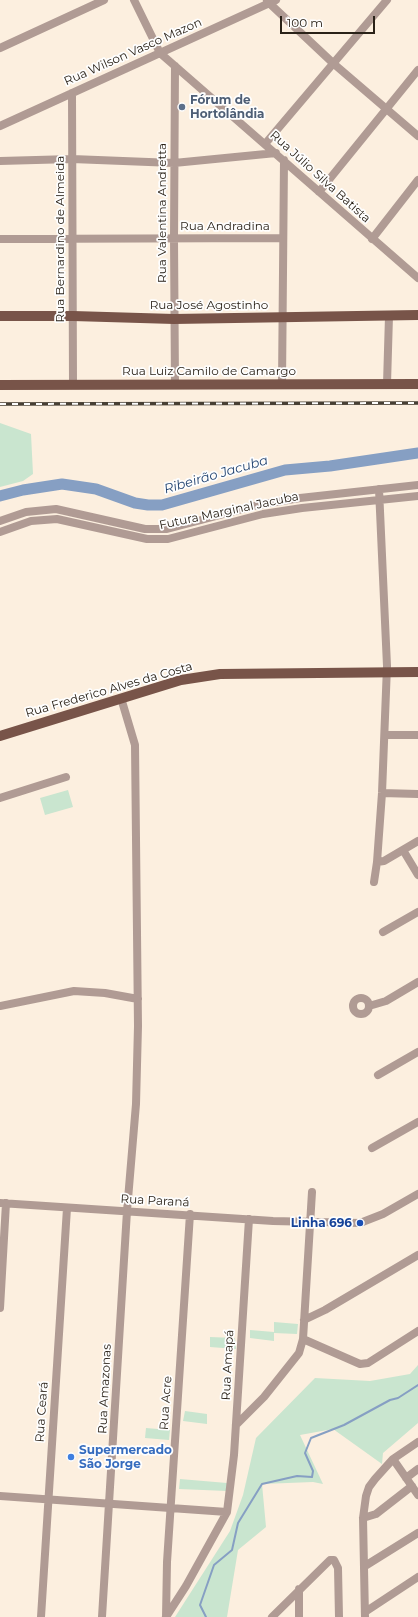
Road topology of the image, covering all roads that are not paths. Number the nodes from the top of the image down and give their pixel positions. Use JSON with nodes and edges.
{"nodes":[{"id":1,"x":104,"y":0,"type":"edge"},
{"id":2,"x":134,"y":0,"type":"edge"},
{"id":3,"x":387,"y":0,"type":"edge"},
{"id":4,"x":270,"y":1,"type":"edge"},
{"id":5,"x":0,"y":48,"type":"edge"},
{"id":6,"x":160,"y":53,"type":"junction"},
{"id":7,"x":334,"y":64,"type":"junction"},
{"id":8,"x":176,"y":66,"type":"junction"},
{"id":9,"x":418,"y":70,"type":"edge"},
{"id":10,"x":72,"y":93,"type":"junction"},
{"id":11,"x":386,"y":109,"type":"junction"},
{"id":12,"x":0,"y":126,"type":"edge"},
{"id":13,"x":418,"y":136,"type":"edge"},
{"id":14,"x":266,"y":144,"type":"junction"},
{"id":15,"x":276,"y":153,"type":"junction"},
{"id":16,"x":72,"y":159,"type":"junction"},
{"id":17,"x":284,"y":160,"type":"junction"},
{"id":18,"x":0,"y":161,"type":"edge"},
{"id":19,"x":174,"y":163,"type":"junction"},
{"id":20,"x":418,"y":180,"type":"edge"},
{"id":21,"x":319,"y":192,"type":"junction"},
{"id":22,"x":174,"y":238,"type":"junction"},
{"id":23,"x":282,"y":238,"type":"junction"},
{"id":24,"x":0,"y":239,"type":"edge"},
{"id":25,"x":73,"y":239,"type":"junction"},
{"id":26,"x":372,"y":239,"type":"junction"},
{"id":27,"x":418,"y":278,"type":"edge"},
{"id":28,"x":418,"y":315,"type":"edge"},
{"id":29,"x":0,"y":316,"type":"edge"},
{"id":30,"x":73,"y":316,"type":"junction"},
{"id":31,"x":389,"y":316,"type":"junction"},
{"id":32,"x":282,"y":318,"type":"junction"},
{"id":33,"x":174,"y":319,"type":"junction"},
{"id":34,"x":73,"y":384,"type":"junction"},
{"id":35,"x":282,"y":384,"type":"junction"},
{"id":36,"x":387,"y":384,"type":"junction"},
{"id":37,"x":418,"y":384,"type":"edge"},
{"id":38,"x":0,"y":385,"type":"edge"},
{"id":39,"x":175,"y":385,"type":"junction"},
{"id":40,"x":418,"y":485,"type":"edge"},
{"id":41,"x":379,"y":489,"type":"junction"},
{"id":42,"x":418,"y":496,"type":"edge"},
{"id":43,"x":380,"y":501,"type":"junction"},
{"id":44,"x":0,"y":521,"type":"edge"},
{"id":45,"x":0,"y":532,"type":"edge"},
{"id":46,"x":387,"y":672,"type":"junction"},
{"id":47,"x":418,"y":672,"type":"edge"},
{"id":48,"x":121,"y":698,"type":"junction"},
{"id":49,"x":385,"y":735,"type":"junction"},
{"id":50,"x":418,"y":735,"type":"edge"},
{"id":51,"x":0,"y":736,"type":"edge"},
{"id":52,"x":66,"y":777,"type":"dead end"},
{"id":53,"x":382,"y":793,"type":"junction"},
{"id":54,"x":418,"y":794,"type":"edge"},
{"id":55,"x":0,"y":798,"type":"edge"},
{"id":56,"x":418,"y":841,"type":"edge"},
{"id":57,"x":403,"y":850,"type":"junction"},
{"id":58,"x":377,"y":862,"type":"junction"},
{"id":59,"x":418,"y":875,"type":"edge"},
{"id":60,"x":374,"y":882,"type":"dead end"},
{"id":61,"x":418,"y":912,"type":"edge"},
{"id":62,"x":383,"y":932,"type":"dead end"},
{"id":63,"x":418,"y":982,"type":"edge"},
{"id":64,"x":138,"y":998,"type":"junction"},
{"id":65,"x":0,"y":1006,"type":"edge"},
{"id":66,"x":370,"y":1006,"type":"dead end"},
{"id":67,"x":418,"y":1052,"type":"edge"},
{"id":68,"x":378,"y":1075,"type":"dead end"},
{"id":69,"x":418,"y":1122,"type":"edge"},
{"id":70,"x":372,"y":1148,"type":"dead end"},
{"id":71,"x":312,"y":1192,"type":"dead end"},
{"id":72,"x":418,"y":1194,"type":"edge"},
{"id":73,"x":3,"y":1203,"type":"edge"},
{"id":74,"x":67,"y":1208,"type":"junction"},
{"id":75,"x":127,"y":1211,"type":"junction"},
{"id":76,"x":190,"y":1214,"type":"junction"},
{"id":77,"x":249,"y":1219,"type":"junction"},
{"id":78,"x":309,"y":1223,"type":"junction"},
{"id":79,"x":418,"y":1255,"type":"edge"},
{"id":80,"x":0,"y":1308,"type":"edge"},
{"id":81,"x":304,"y":1320,"type":"junction"},
{"id":82,"x":418,"y":1331,"type":"edge"},
{"id":83,"x":304,"y":1339,"type":"junction"},
{"id":84,"x":236,"y":1425,"type":"junction"},
{"id":85,"x":418,"y":1442,"type":"edge"},
{"id":86,"x":393,"y":1459,"type":"junction"},
{"id":87,"x":418,"y":1469,"type":"edge"},
{"id":88,"x":406,"y":1478,"type":"junction"},
{"id":89,"x":412,"y":1486,"type":"junction"},
{"id":90,"x":418,"y":1495,"type":"edge"},
{"id":91,"x":0,"y":1496,"type":"edge"},
{"id":92,"x":47,"y":1499,"type":"junction"},
{"id":93,"x":110,"y":1503,"type":"junction"},
{"id":94,"x":171,"y":1508,"type":"junction"},
{"id":95,"x":227,"y":1512,"type":"junction"},
{"id":96,"x":363,"y":1518,"type":"junction"},
{"id":97,"x":418,"y":1533,"type":"edge"},
{"id":98,"x":365,"y":1566,"type":"junction"},
{"id":99,"x":418,"y":1577,"type":"edge"},
{"id":100,"x":299,"y":1589,"type":"junction"},
{"id":101,"x":365,"y":1615,"type":"edge"},
{"id":102,"x":41,"y":1617,"type":"edge"},
{"id":103,"x":102,"y":1617,"type":"edge"},
{"id":104,"x":166,"y":1617,"type":"edge"},
{"id":105,"x":272,"y":1617,"type":"edge"},
{"id":106,"x":300,"y":1617,"type":"edge"},
{"id":107,"x":339,"y":1617,"type":"edge"}],
"edges":[{"from":1,"to":5,"type":"street"},
{"from":2,"to":6,"type":"street","name":"Rua Júlio Silva Batista"},
{"from":3,"to":7,"type":"street"},
{"from":4,"to":6,"type":"street","name":"Rua Wilson Vasco Mazon"},
{"from":4,"to":7,"type":"street"},
{"from":6,"to":8,"type":"street","name":"Rua Júlio Silva Batista"},
{"from":6,"to":10,"type":"street","name":"Rua Wilson Vasco Mazon"},
{"from":7,"to":11,"type":"street"},
{"from":7,"to":14,"type":"street"},
{"from":8,"to":14,"type":"street","name":"Rua Júlio Silva Batista"},
{"from":8,"to":19,"type":"street","name":"Rua Valentina Andretta"},
{"from":9,"to":11,"type":"street"},
{"from":10,"to":12,"type":"street","name":"Rua Wilson Vasco Mazon"},
{"from":10,"to":16,"type":"street","name":"Rua Bernardino de Almeida"},
{"from":11,"to":13,"type":"street"},
{"from":11,"to":21,"type":"street"},
{"from":14,"to":15,"type":"street","name":"Rua Júlio Silva Batista"},
{"from":15,"to":17,"type":"street","name":"Rua Júlio Silva Batista"},
{"from":15,"to":19,"type":"street"},
{"from":16,"to":18,"type":"street"},
{"from":16,"to":19,"type":"street"},
{"from":16,"to":25,"type":"street","name":"Rua Bernardino de Almeida"},
{"from":17,"to":21,"type":"street","name":"Rua Júlio Silva Batista"},
{"from":17,"to":23,"type":"street"},
{"from":19,"to":22,"type":"street","name":"Rua Valentina Andretta"},
{"from":20,"to":26,"type":"street"},
{"from":21,"to":26,"type":"street","name":"Rua Júlio Silva Batista"},
{"from":22,"to":23,"type":"street","name":"Rua Andradina"},
{"from":22,"to":25,"type":"street","name":"Rua Andradina"},
{"from":22,"to":33,"type":"street","name":"Rua Valentina Andretta"},
{"from":23,"to":32,"type":"street"},
{"from":24,"to":25,"type":"street","name":"Rua Andradina"},
{"from":25,"to":30,"type":"street","name":"Rua Bernardino de Almeida"},
{"from":26,"to":27,"type":"street","name":"Rua Júlio Silva Batista"},
{"from":28,"to":31,"type":"main road","name":"Rua José Agostinho"},
{"from":29,"to":30,"type":"main road","name":"Rua José Agostinho"},
{"from":30,"to":33,"type":"main road","name":"Rua José Agostinho"},
{"from":30,"to":34,"type":"street","name":"Rua Bernardino de Almeida"},
{"from":31,"to":32,"type":"main road","name":"Rua José Agostinho"},
{"from":31,"to":36,"type":"street"},
{"from":32,"to":33,"type":"main road","name":"Rua José Agostinho"},
{"from":32,"to":35,"type":"street"},
{"from":33,"to":39,"type":"street","name":"Rua Valentina Andretta"},
{"from":34,"to":38,"type":"main road","name":"Rua Luiz Camilo de Camargo"},
{"from":34,"to":39,"type":"main road","name":"Rua Luiz Camilo de Camargo"},
{"from":35,"to":36,"type":"main road","name":"Rua Luiz Camilo de Camargo"},
{"from":35,"to":39,"type":"main road","name":"Rua Luiz Camilo de Camargo"},
{"from":36,"to":37,"type":"main road","name":"Rua Luiz Camilo de Camargo"},
{"from":40,"to":41,"type":"street","name":"Futura Marginal Jacuba"},
{"from":41,"to":43,"type":"street"},
{"from":41,"to":44,"type":"street","name":"Futura Marginal Jacuba"},
{"from":42,"to":43,"type":"street","name":"Futura Marginal Jacuba"},
{"from":43,"to":45,"type":"street","name":"Futura Marginal Jacuba"},
{"from":43,"to":46,"type":"street"},
{"from":46,"to":47,"type":"main road","name":"Rua Frederico Alves da Costa"},
{"from":46,"to":48,"type":"main road","name":"Rua Frederico Alves da Costa"},
{"from":46,"to":49,"type":"street"},
{"from":48,"to":51,"type":"main road","name":"Rua Frederico Alves da Costa"},
{"from":48,"to":64,"type":"street","name":"Rua Amazonas"},
{"from":49,"to":50,"type":"street"},
{"from":49,"to":53,"type":"street"},
{"from":52,"to":55,"type":"street"},
{"from":53,"to":54,"type":"street"},
{"from":53,"to":58,"type":"street"},
{"from":56,"to":57,"type":"street"},
{"from":57,"to":58,"type":"street"},
{"from":57,"to":59,"type":"street"},
{"from":58,"to":60,"type":"street"},
{"from":61,"to":62,"type":"street"},
{"from":63,"to":66,"type":"street"},
{"from":64,"to":65,"type":"street"},
{"from":64,"to":75,"type":"street","name":"Rua Amazonas"},
{"from":67,"to":68,"type":"street"},
{"from":69,"to":70,"type":"street"},
{"from":71,"to":78,"type":"street"},
{"from":72,"to":78,"type":"street","name":"Rua Paraná"},
{"from":73,"to":74,"type":"street","name":"Rua Paraná"},
{"from":73,"to":80,"type":"street"},
{"from":74,"to":75,"type":"street","name":"Rua Paraná"},
{"from":74,"to":92,"type":"street","name":"Rua Ceará"},
{"from":75,"to":76,"type":"street","name":"Rua Paraná"},
{"from":75,"to":93,"type":"street","name":"Rua Amazonas"},
{"from":76,"to":77,"type":"street","name":"Rua Paraná"},
{"from":76,"to":94,"type":"street","name":"Rua Acre"},
{"from":77,"to":78,"type":"street","name":"Rua Paraná"},
{"from":77,"to":84,"type":"street","name":"Rua Amapá"},
{"from":78,"to":81,"type":"street"},
{"from":79,"to":81,"type":"street"},
{"from":81,"to":83,"type":"street"},
{"from":82,"to":83,"type":"street"},
{"from":83,"to":84,"type":"street"},
{"from":84,"to":95,"type":"street","name":"Rua Amapá"},
{"from":85,"to":86,"type":"street"},
{"from":86,"to":88,"type":"street"},
{"from":86,"to":96,"type":"street"},
{"from":87,"to":88,"type":"street"},
{"from":88,"to":89,"type":"street"},
{"from":89,"to":90,"type":"street"},
{"from":89,"to":96,"type":"street"},
{"from":91,"to":92,"type":"street"},
{"from":92,"to":93,"type":"street"},
{"from":92,"to":102,"type":"street","name":"Rua Ceará"},
{"from":93,"to":94,"type":"street"},
{"from":93,"to":103,"type":"street","name":"Rua Amazonas"},
{"from":94,"to":95,"type":"street"},
{"from":94,"to":104,"type":"street","name":"Rua Acre"},
{"from":95,"to":104,"type":"street"},
{"from":96,"to":98,"type":"street"},
{"from":97,"to":98,"type":"street"},
{"from":98,"to":101,"type":"street"},
{"from":99,"to":101,"type":"street"},
{"from":100,"to":105,"type":"street"},
{"from":100,"to":106,"type":"street"},
{"from":100,"to":107,"type":"street"}]}
